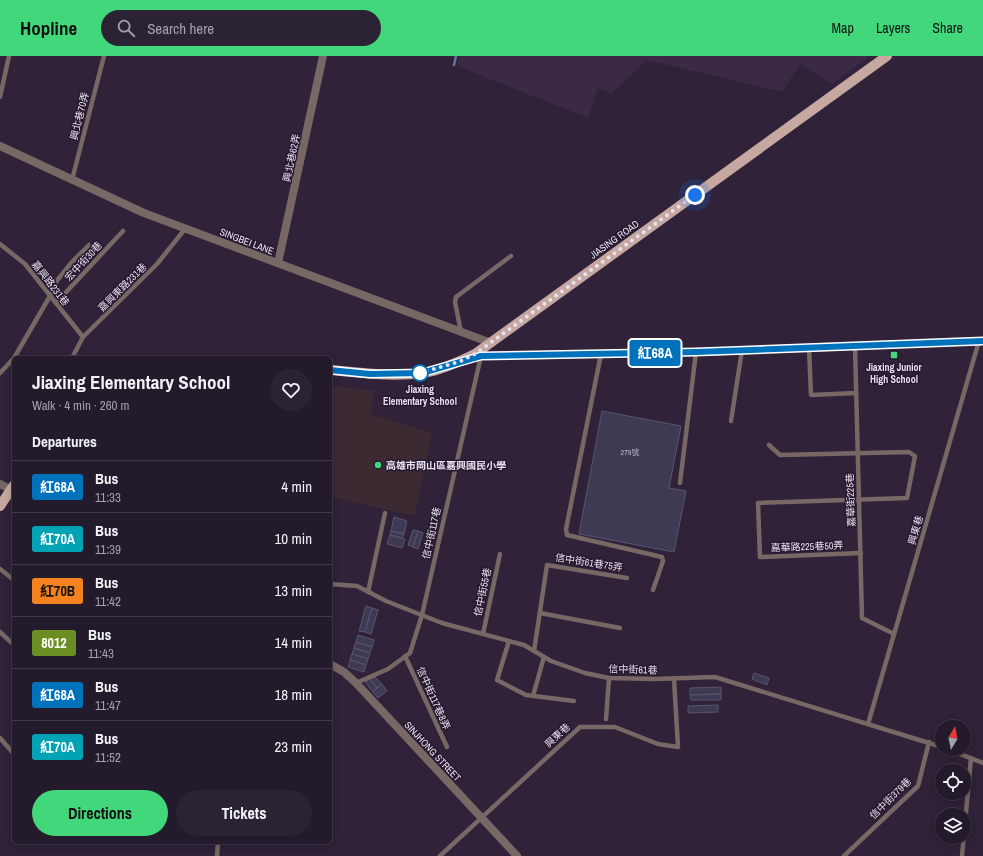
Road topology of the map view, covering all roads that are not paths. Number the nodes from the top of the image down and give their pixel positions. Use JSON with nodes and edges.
{"nodes":[{"id":1,"x":9,"y":56,"type":"edge"},
{"id":2,"x":104,"y":56,"type":"edge"},
{"id":3,"x":323,"y":56,"type":"edge"},
{"id":4,"x":887,"y":56,"type":"edge"},
{"id":5,"x":0,"y":97,"type":"edge"},
{"id":6,"x":0,"y":146,"type":"edge"},
{"id":7,"x":72,"y":180,"type":"junction"},
{"id":8,"x":185,"y":229,"type":"junction"},
{"id":9,"x":123,"y":231,"type":"dead end"},
{"id":10,"x":0,"y":244,"type":"edge"},
{"id":11,"x":89,"y":245,"type":"dead end"},
{"id":12,"x":511,"y":256,"type":"dead end"},
{"id":13,"x":278,"y":263,"type":"junction"},
{"id":14,"x":50,"y":296,"type":"junction"},
{"id":15,"x":56,"y":303,"type":"junction"},
{"id":16,"x":461,"y":332,"type":"junction"},
{"id":17,"x":84,"y":337,"type":"junction"},
{"id":18,"x":981,"y":341,"type":"edge"},
{"id":19,"x":491,"y":344,"type":"junction"},
{"id":20,"x":855,"y":346,"type":"junction"},
{"id":21,"x":810,"y":348,"type":"junction"},
{"id":22,"x":742,"y":350,"type":"junction"},
{"id":23,"x":696,"y":352,"type":"junction"},
{"id":24,"x":601,"y":354,"type":"junction"},
{"id":25,"x":15,"y":356,"type":"edge"},
{"id":26,"x":73,"y":356,"type":"edge"},
{"id":27,"x":481,"y":356,"type":"junction"},
{"id":28,"x":12,"y":360,"type":"edge"},
{"id":29,"x":461,"y":361,"type":"junction"},
{"id":30,"x":332,"y":370,"type":"edge"},
{"id":31,"x":0,"y":373,"type":"edge"},
{"id":32,"x":856,"y":393,"type":"junction"},
{"id":33,"x":731,"y":421,"type":"dead end"},
{"id":34,"x":769,"y":445,"type":"dead end"},
{"id":35,"x":858,"y":453,"type":"junction"},
{"id":36,"x":680,"y":483,"type":"dead end"},
{"id":37,"x":0,"y":484,"type":"edge"},
{"id":38,"x":12,"y":488,"type":"edge"},
{"id":39,"x":12,"y":489,"type":"edge"},
{"id":40,"x":859,"y":500,"type":"junction"},
{"id":41,"x":0,"y":506,"type":"edge"},
{"id":42,"x":385,"y":513,"type":"dead end"},
{"id":43,"x":860,"y":552,"type":"junction"},
{"id":44,"x":500,"y":554,"type":"dead end"},
{"id":45,"x":0,"y":569,"type":"edge"},
{"id":46,"x":12,"y":578,"type":"edge"},
{"id":47,"x":628,"y":578,"type":"dead end"},
{"id":48,"x":332,"y":584,"type":"edge"},
{"id":49,"x":653,"y":590,"type":"dead end"},
{"id":50,"x":368,"y":592,"type":"junction"},
{"id":51,"x":540,"y":613,"type":"junction"},
{"id":52,"x":422,"y":615,"type":"junction"},
{"id":53,"x":620,"y":628,"type":"dead end"},
{"id":54,"x":0,"y":632,"type":"edge"},
{"id":55,"x":483,"y":634,"type":"junction"},
{"id":56,"x":894,"y":634,"type":"junction"},
{"id":57,"x":509,"y":641,"type":"junction"},
{"id":58,"x":12,"y":643,"type":"edge"},
{"id":59,"x":534,"y":651,"type":"junction"},
{"id":60,"x":405,"y":656,"type":"junction"},
{"id":61,"x":544,"y":657,"type":"junction"},
{"id":62,"x":332,"y":665,"type":"edge"},
{"id":63,"x":609,"y":678,"type":"junction"},
{"id":64,"x":674,"y":679,"type":"junction"},
{"id":65,"x":356,"y":683,"type":"junction"},
{"id":66,"x":533,"y":696,"type":"junction"},
{"id":67,"x":574,"y":701,"type":"dead end"},
{"id":68,"x":606,"y":719,"type":"dead end"},
{"id":69,"x":868,"y":724,"type":"junction"},
{"id":70,"x":0,"y":738,"type":"edge"},
{"id":71,"x":929,"y":742,"type":"junction"},
{"id":72,"x":935,"y":744,"type":"edge"},
{"id":73,"x":447,"y":747,"type":"dead end"},
{"id":74,"x":12,"y":752,"type":"edge"},
{"id":75,"x":965,"y":756,"type":"edge"},
{"id":76,"x":970,"y":758,"type":"junction"},
{"id":77,"x":983,"y":763,"type":"edge"},
{"id":78,"x":481,"y":818,"type":"junction"},
{"id":79,"x":218,"y":844,"type":"edge"},
{"id":80,"x":217,"y":856,"type":"edge"},
{"id":81,"x":440,"y":856,"type":"edge"},
{"id":82,"x":517,"y":856,"type":"edge"},
{"id":83,"x":844,"y":856,"type":"edge"},
{"id":84,"x":962,"y":856,"type":"edge"}],
"edges":[{"from":1,"to":5,"type":"lane"},
{"from":2,"to":7,"type":"lane","name":"興北巷70弄"},
{"from":3,"to":13,"type":"street","name":"興北巷62弄"},
{"from":4,"to":19,"type":"main road","name":"JIASING ROAD"},
{"from":6,"to":7,"type":"street","name":"SINGBEI LANE"},
{"from":7,"to":8,"type":"street","name":"SINGBEI LANE"},
{"from":8,"to":13,"type":"street","name":"SINGBEI LANE"},
{"from":8,"to":17,"type":"lane","name":"嘉興東路231巷"},
{"from":9,"to":15,"type":"lane","name":"宏中街30巷"},
{"from":10,"to":14,"type":"lane","name":"嘉興路231巷"},
{"from":11,"to":14,"type":"lane"},
{"from":12,"to":16,"type":"lane"},
{"from":13,"to":16,"type":"street","name":"SINGBEI LANE"},
{"from":14,"to":15,"type":"lane","name":"嘉興路231巷"},
{"from":14,"to":25,"type":"lane"},
{"from":15,"to":17,"type":"lane","name":"嘉興路231巷"},
{"from":16,"to":19,"type":"street","name":"SINGBEI LANE"},
{"from":17,"to":26,"type":"lane","name":"嘉興東路231巷"},
{"from":18,"to":20,"type":"street"},
{"from":18,"to":56,"type":"lane","name":"興東巷"},
{"from":19,"to":29,"type":"main road","name":"JIASING ROAD"},
{"from":20,"to":21,"type":"street"},
{"from":20,"to":32,"type":"lane","name":"嘉華街225巷"},
{"from":21,"to":22,"type":"street"},
{"from":21,"to":32,"type":"lane"},
{"from":22,"to":23,"type":"street"},
{"from":22,"to":33,"type":"lane"},
{"from":23,"to":24,"type":"street"},
{"from":23,"to":36,"type":"lane"},
{"from":24,"to":27,"type":"street"},
{"from":24,"to":49,"type":"lane"},
{"from":27,"to":29,"type":"street"},
{"from":27,"to":52,"type":"lane","name":"信中街117巷"},
{"from":28,"to":31,"type":"lane"},
{"from":29,"to":30,"type":"main road","name":"JIASING ROAD"},
{"from":32,"to":35,"type":"lane","name":"嘉華街225巷"},
{"from":34,"to":35,"type":"lane"},
{"from":35,"to":40,"type":"lane","name":"嘉華街225巷"},
{"from":35,"to":40,"type":"lane"},
{"from":37,"to":38,"type":"street"},
{"from":39,"to":41,"type":"main road"},
{"from":40,"to":43,"type":"lane","name":"嘉華街225巷"},
{"from":40,"to":43,"type":"lane","name":"嘉華路225巷50弄"},
{"from":42,"to":50,"type":"lane"},
{"from":43,"to":56,"type":"lane","name":"嘉華街225巷"},
{"from":44,"to":55,"type":"lane","name":"信中街55巷"},
{"from":45,"to":46,"type":"lane"},
{"from":47,"to":51,"type":"lane","name":"信中街61巷75弄"},
{"from":48,"to":50,"type":"lane","name":"信中街61巷"},
{"from":50,"to":52,"type":"lane","name":"信中街61巷"},
{"from":51,"to":53,"type":"lane"},
{"from":51,"to":59,"type":"lane","name":"信中街61巷75弄"},
{"from":52,"to":55,"type":"lane","name":"信中街61巷"},
{"from":52,"to":60,"type":"lane","name":"信中街117巷"},
{"from":54,"to":58,"type":"lane"},
{"from":55,"to":57,"type":"lane","name":"信中街61巷"},
{"from":56,"to":69,"type":"lane","name":"興東巷"},
{"from":57,"to":59,"type":"lane","name":"信中街61巷"},
{"from":57,"to":66,"type":"lane"},
{"from":59,"to":61,"type":"lane","name":"信中街61巷"},
{"from":60,"to":65,"type":"lane","name":"信中街117巷"},
{"from":60,"to":73,"type":"lane","name":"信中街117巷8弄"},
{"from":61,"to":63,"type":"lane","name":"信中街61巷"},
{"from":61,"to":66,"type":"lane"},
{"from":62,"to":65,"type":"street","name":"SINJHONG STREET"},
{"from":63,"to":64,"type":"lane","name":"信中街61巷"},
{"from":63,"to":68,"type":"lane"},
{"from":64,"to":69,"type":"lane","name":"信中街61巷"},
{"from":64,"to":78,"type":"lane","name":"興東巷"},
{"from":65,"to":78,"type":"street","name":"SINJHONG STREET"},
{"from":66,"to":67,"type":"lane"},
{"from":69,"to":71,"type":"lane","name":"信中街61巷"},
{"from":70,"to":74,"type":"lane"},
{"from":71,"to":72,"type":"lane","name":"信中街61巷"},
{"from":71,"to":83,"type":"lane","name":"信中街379巷"},
{"from":75,"to":76,"type":"lane"},
{"from":76,"to":77,"type":"lane"},
{"from":76,"to":84,"type":"lane"},
{"from":78,"to":81,"type":"lane","name":"興東巷"},
{"from":78,"to":82,"type":"street","name":"SINJHONG STREET"},
{"from":79,"to":80,"type":"lane"}]}
